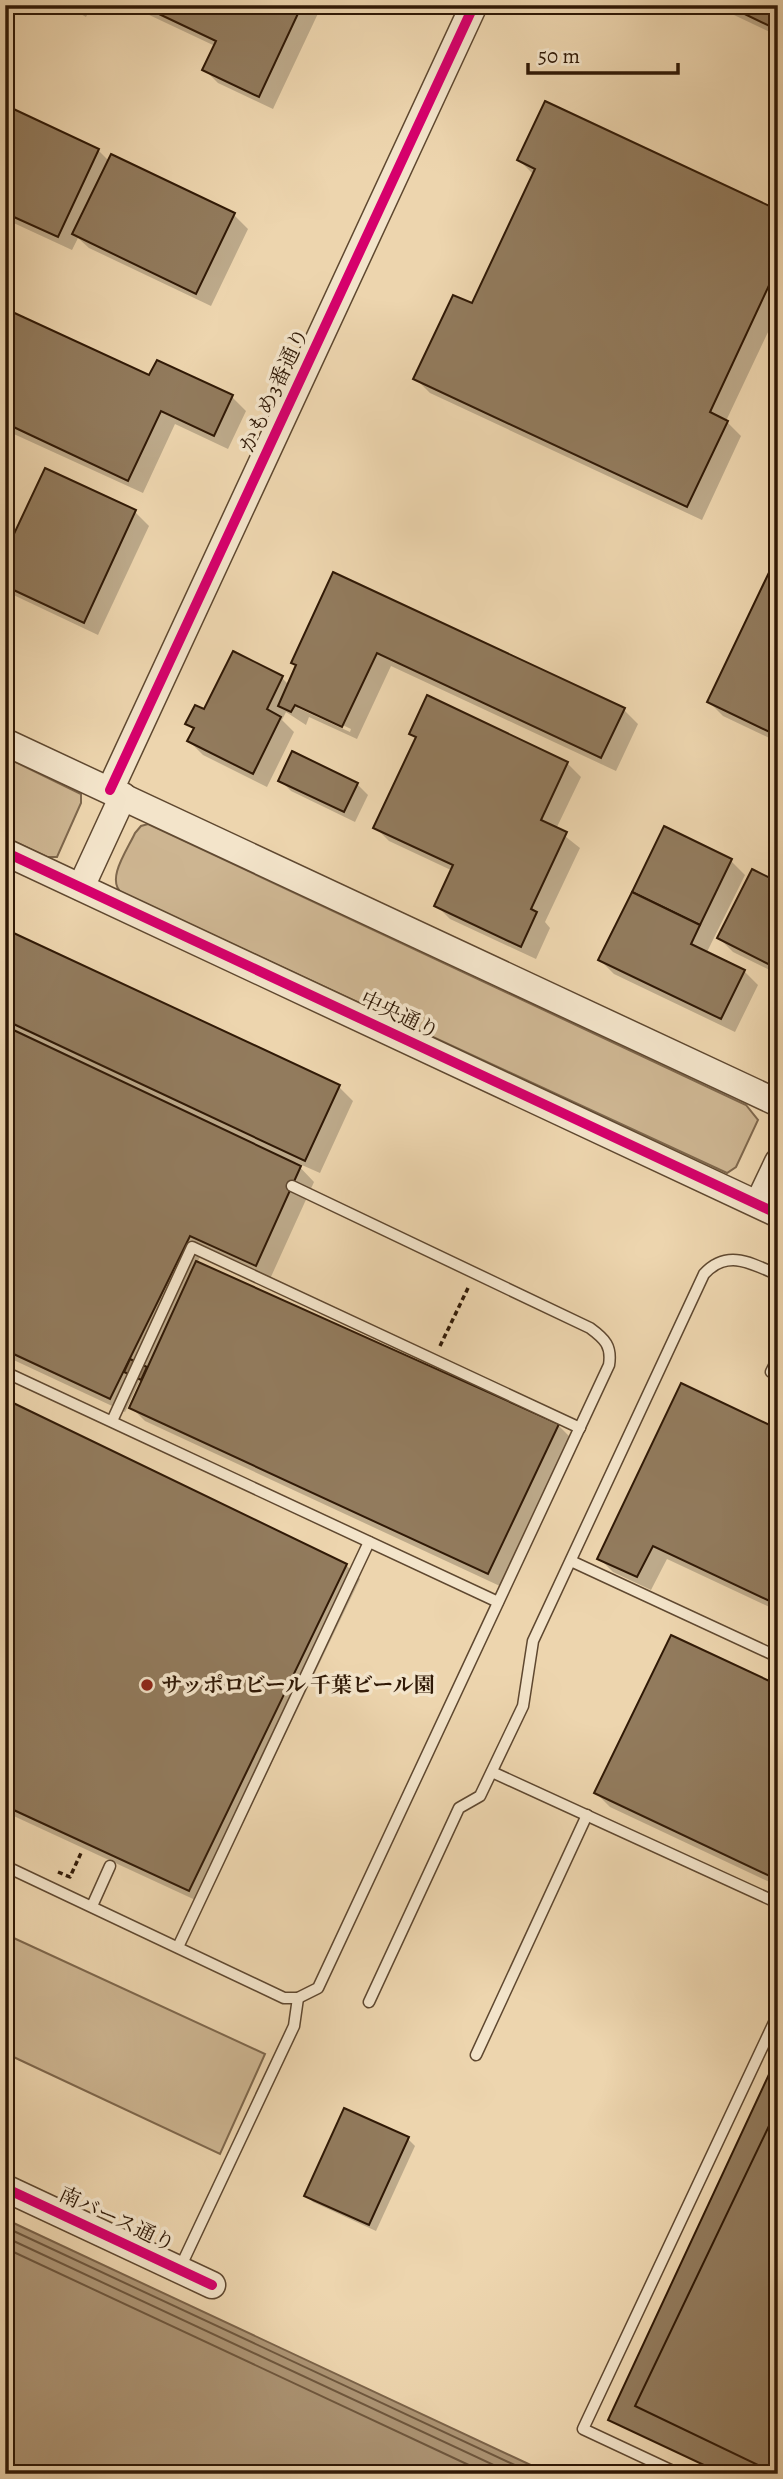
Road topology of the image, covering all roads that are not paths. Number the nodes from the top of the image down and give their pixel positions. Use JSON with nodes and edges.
{"nodes":[{"id":1,"x":474,"y":5,"type":"edge"},
{"id":2,"x":5,"y":742,"type":"edge"},
{"id":3,"x":116,"y":793,"type":"junction"},
{"id":4,"x":5,"y":852,"type":"edge"},
{"id":5,"x":81,"y":887,"type":"junction"},
{"id":6,"x":778,"y":1103,"type":"edge"},
{"id":7,"x":778,"y":1162,"type":"edge"},
{"id":8,"x":292,"y":1186,"type":"dead end"},
{"id":9,"x":768,"y":1209,"type":"edge"},
{"id":10,"x":778,"y":1275,"type":"edge"},
{"id":11,"x":778,"y":1359,"type":"edge"},
{"id":12,"x":5,"y":1372,"type":"edge"},
{"id":13,"x":771,"y":1372,"type":"dead end"},
{"id":14,"x":112,"y":1421,"type":"junction"},
{"id":15,"x":580,"y":1428,"type":"junction"},
{"id":16,"x":369,"y":1542,"type":"junction"},
{"id":17,"x":571,"y":1561,"type":"junction"},
{"id":18,"x":498,"y":1602,"type":"junction"},
{"id":19,"x":778,"y":1657,"type":"edge"},
{"id":20,"x":492,"y":1772,"type":"junction"},
{"id":21,"x":587,"y":1815,"type":"junction"},
{"id":22,"x":5,"y":1866,"type":"edge"},
{"id":23,"x":110,"y":1866,"type":"dead end"},
{"id":24,"x":778,"y":1903,"type":"edge"},
{"id":25,"x":92,"y":1906,"type":"junction"},
{"id":26,"x":178,"y":1947,"type":"junction"},
{"id":27,"x":298,"y":1998,"type":"junction"},
{"id":28,"x":369,"y":2001,"type":"dead end"},
{"id":29,"x":778,"y":2014,"type":"edge"},
{"id":30,"x":773,"y":2038,"type":"edge"},
{"id":31,"x":477,"y":2055,"type":"dead end"},
{"id":32,"x":5,"y":2188,"type":"edge"},
{"id":33,"x":179,"y":2270,"type":"junction"},
{"id":34,"x":212,"y":2285,"type":"dead end"},
{"id":35,"x":679,"y":2474,"type":"edge"}],
"edges":[{"from":1,"to":3,"type":"street","name":"かもめ3番通り"},
{"from":2,"to":3,"type":"street"},
{"from":3,"to":5,"type":"street","name":"かもめ3番通り"},
{"from":3,"to":6,"type":"street"},
{"from":4,"to":5,"type":"street","name":"中央通り"},
{"from":5,"to":9,"type":"street","name":"中央通り"},
{"from":7,"to":9,"type":"street"},
{"from":8,"to":15,"type":"lane"},
{"from":10,"to":17,"type":"lane"},
{"from":11,"to":13,"type":"lane"},
{"from":12,"to":14,"type":"lane"},
{"from":14,"to":15,"type":"lane"},
{"from":14,"to":16,"type":"lane"},
{"from":15,"to":18,"type":"lane"},
{"from":16,"to":18,"type":"lane"},
{"from":16,"to":26,"type":"lane"},
{"from":17,"to":19,"type":"lane"},
{"from":17,"to":20,"type":"lane"},
{"from":18,"to":27,"type":"lane"},
{"from":20,"to":21,"type":"lane"},
{"from":20,"to":28,"type":"lane"},
{"from":21,"to":24,"type":"lane"},
{"from":21,"to":31,"type":"lane"},
{"from":22,"to":25,"type":"lane"},
{"from":23,"to":25,"type":"lane"},
{"from":25,"to":26,"type":"lane"},
{"from":26,"to":27,"type":"lane"},
{"from":27,"to":33,"type":"lane"},
{"from":29,"to":30,"type":"lane"},
{"from":30,"to":35,"type":"lane"},
{"from":32,"to":33,"type":"street","name":"南バース通り"},
{"from":33,"to":34,"type":"street","name":"南バース通り"}]}
